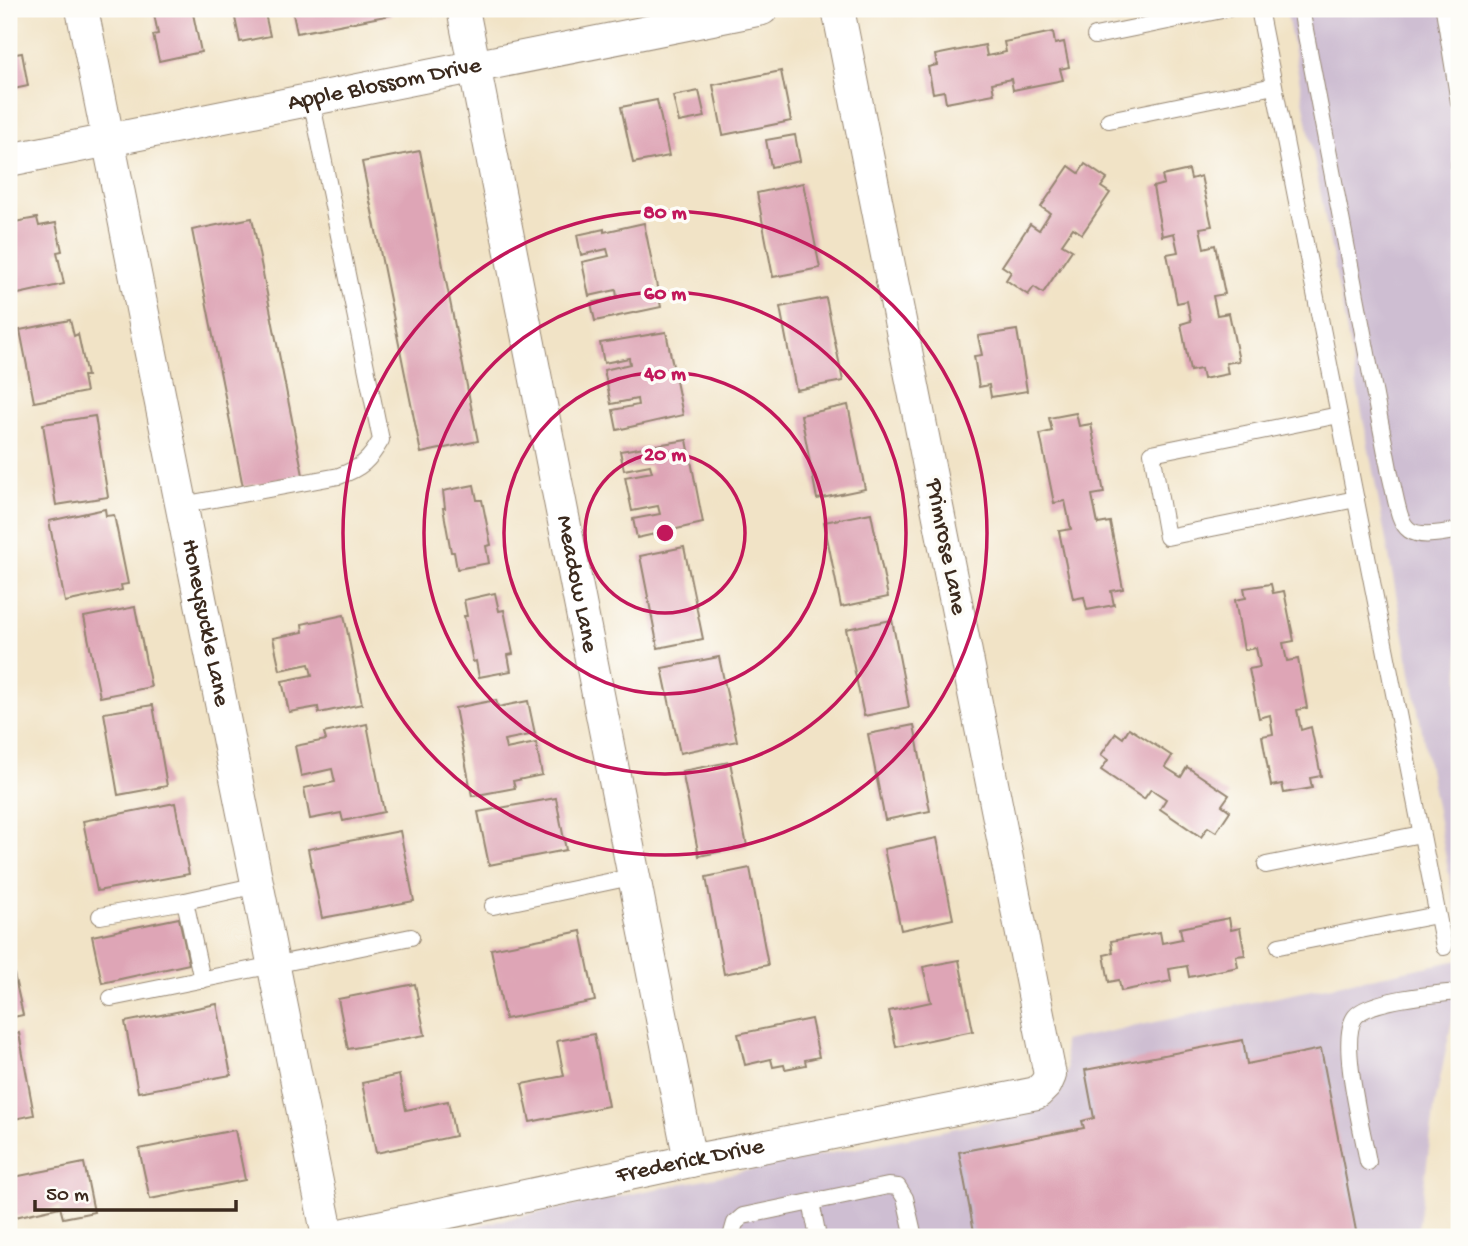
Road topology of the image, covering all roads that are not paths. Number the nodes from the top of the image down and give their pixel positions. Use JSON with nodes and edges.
{"nodes":[{"id":1,"x":82,"y":9,"type":"edge"},
{"id":2,"x":463,"y":9,"type":"edge"},
{"id":3,"x":762,"y":9,"type":"edge"},
{"id":4,"x":838,"y":9,"type":"edge"},
{"id":5,"x":1227,"y":9,"type":"edge"},
{"id":6,"x":1259,"y":9,"type":"edge"},
{"id":7,"x":1301,"y":9,"type":"edge"},
{"id":8,"x":1444,"y":9,"type":"edge"},
{"id":9,"x":1095,"y":36,"type":"dead end"},
{"id":10,"x":474,"y":65,"type":"junction"},
{"id":11,"x":1274,"y":86,"type":"junction"},
{"id":12,"x":311,"y":99,"type":"junction"},
{"id":13,"x":1459,"y":102,"type":"edge"},
{"id":14,"x":1109,"y":120,"type":"dead end"},
{"id":15,"x":109,"y":141,"type":"junction"},
{"id":16,"x":9,"y":160,"type":"edge"},
{"id":17,"x":1459,"y":164,"type":"edge"},
{"id":18,"x":1459,"y":178,"type":"edge"},
{"id":19,"x":1339,"y":415,"type":"junction"},
{"id":20,"x":1356,"y":499,"type":"junction"},
{"id":21,"x":182,"y":505,"type":"junction"},
{"id":22,"x":1459,"y":530,"type":"edge"},
{"id":23,"x":1421,"y":834,"type":"junction"},
{"id":24,"x":1266,"y":865,"type":"dead end"},
{"id":25,"x":636,"y":876,"type":"junction"},
{"id":26,"x":258,"y":885,"type":"junction"},
{"id":27,"x":185,"y":901,"type":"junction"},
{"id":28,"x":493,"y":906,"type":"dead end"},
{"id":29,"x":1437,"y":915,"type":"junction"},
{"id":30,"x":100,"y":916,"type":"dead end"},
{"id":31,"x":411,"y":937,"type":"dead end"},
{"id":32,"x":1279,"y":946,"type":"dead end"},
{"id":33,"x":1444,"y":947,"type":"dead end"},
{"id":34,"x":273,"y":965,"type":"junction"},
{"id":35,"x":202,"y":979,"type":"junction"},
{"id":36,"x":1459,"y":992,"type":"edge"},
{"id":37,"x":111,"y":998,"type":"dead end"},
{"id":38,"x":1046,"y":1084,"type":"joint"},
{"id":39,"x":690,"y":1161,"type":"junction"},
{"id":40,"x":1368,"y":1161,"type":"dead end"},
{"id":41,"x":811,"y":1202,"type":"junction"},
{"id":42,"x":330,"y":1237,"type":"edge"},
{"id":43,"x":732,"y":1237,"type":"edge"},
{"id":44,"x":818,"y":1237,"type":"edge"},
{"id":45,"x":914,"y":1237,"type":"edge"}],
"edges":[{"from":1,"to":15,"type":"street","name":"Honeysuckle Lane"},
{"from":2,"to":10,"type":"street","name":"Meadow Lane"},
{"from":3,"to":10,"type":"street","name":"Apple Blossom Drive"},
{"from":4,"to":38,"type":"street","name":"Primrose Lane"},
{"from":5,"to":9,"type":"lane"},
{"from":6,"to":11,"type":"lane"},
{"from":7,"to":22,"type":"lane"},
{"from":8,"to":13,"type":"lane"},
{"from":10,"to":12,"type":"street","name":"Apple Blossom Drive"},
{"from":10,"to":25,"type":"street","name":"Meadow Lane"},
{"from":11,"to":14,"type":"lane"},
{"from":11,"to":19,"type":"lane"},
{"from":12,"to":15,"type":"street","name":"Apple Blossom Drive"},
{"from":12,"to":21,"type":"lane"},
{"from":15,"to":16,"type":"street","name":"Apple Blossom Drive"},
{"from":15,"to":21,"type":"street","name":"Honeysuckle Lane"},
{"from":17,"to":18,"type":"lane"},
{"from":19,"to":20,"type":"lane"},
{"from":19,"to":20,"type":"lane"},
{"from":20,"to":23,"type":"lane"},
{"from":21,"to":26,"type":"street","name":"Honeysuckle Lane"},
{"from":23,"to":24,"type":"lane"},
{"from":23,"to":29,"type":"lane"},
{"from":25,"to":28,"type":"lane"},
{"from":25,"to":39,"type":"street","name":"Meadow Lane"},
{"from":26,"to":27,"type":"lane"},
{"from":26,"to":34,"type":"street","name":"Honeysuckle Lane"},
{"from":27,"to":30,"type":"lane"},
{"from":27,"to":35,"type":"lane"},
{"from":29,"to":32,"type":"lane"},
{"from":29,"to":33,"type":"lane"},
{"from":31,"to":34,"type":"lane"},
{"from":34,"to":35,"type":"lane"},
{"from":34,"to":42,"type":"street","name":"Honeysuckle Lane"},
{"from":35,"to":37,"type":"lane"},
{"from":36,"to":40,"type":"lane"},
{"from":38,"to":39,"type":"street","name":"Frederick Drive"},
{"from":39,"to":42,"type":"street","name":"Frederick Drive"},
{"from":41,"to":43,"type":"lane"},
{"from":41,"to":44,"type":"lane"},
{"from":41,"to":45,"type":"lane"}]}
